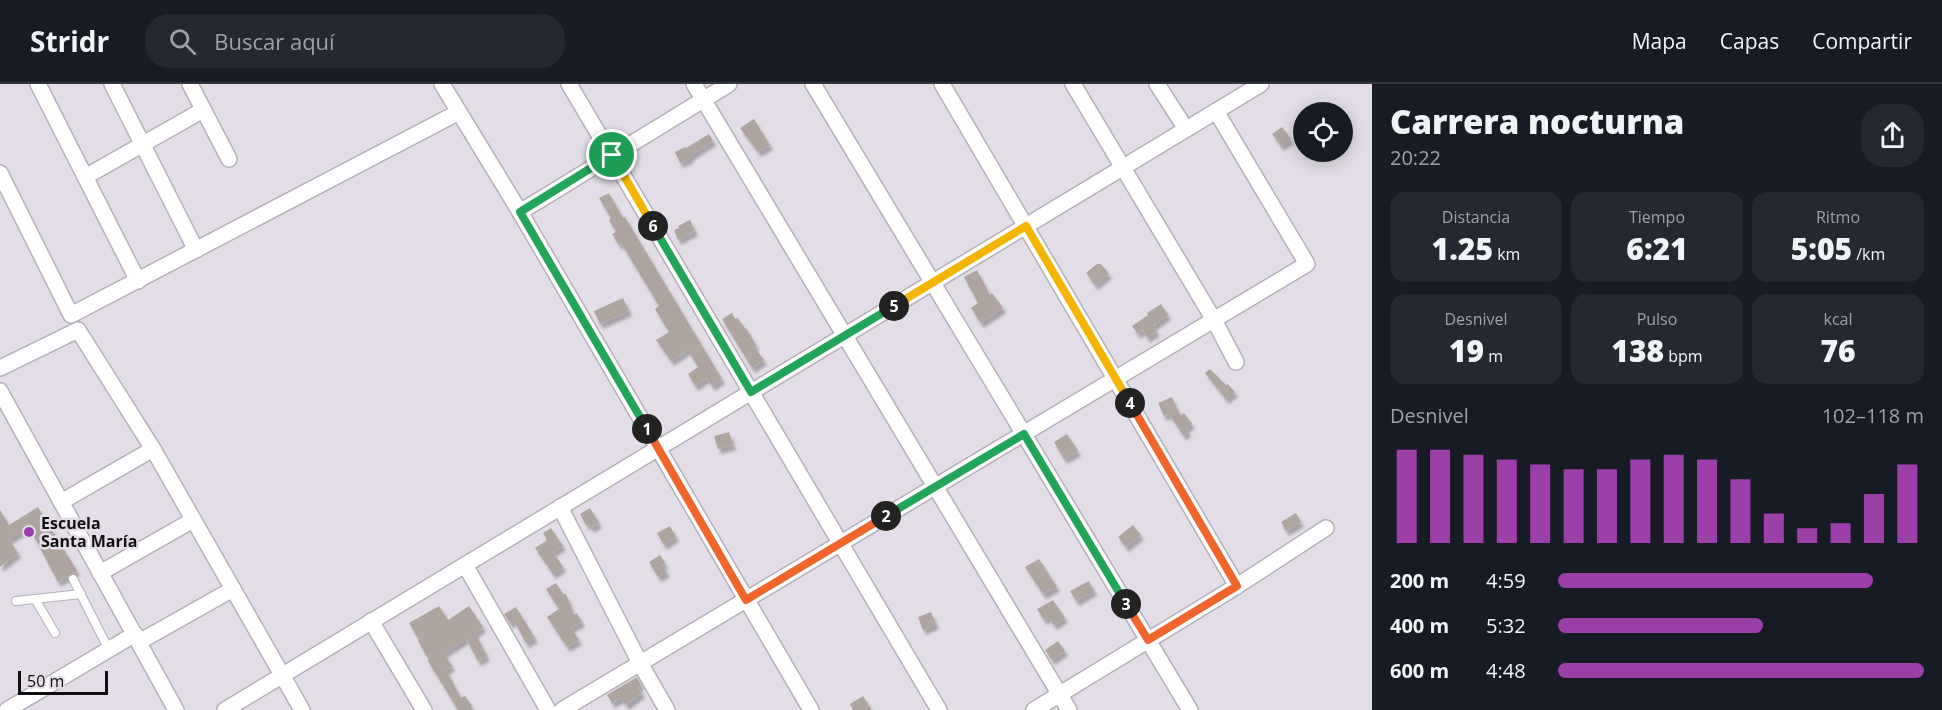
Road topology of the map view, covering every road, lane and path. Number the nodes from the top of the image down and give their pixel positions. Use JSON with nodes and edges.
{"nodes":[{"id":1,"x":38,"y":84,"type":"edge"},
{"id":2,"x":112,"y":84,"type":"edge"},
{"id":3,"x":190,"y":84,"type":"edge"},
{"id":4,"x":442,"y":84,"type":"edge"},
{"id":5,"x":569,"y":84,"type":"edge"},
{"id":6,"x":694,"y":84,"type":"edge"},
{"id":7,"x":729,"y":84,"type":"edge"},
{"id":8,"x":813,"y":84,"type":"edge"},
{"id":9,"x":942,"y":84,"type":"edge"},
{"id":10,"x":1073,"y":84,"type":"edge"},
{"id":11,"x":1157,"y":84,"type":"edge"},
{"id":12,"x":1261,"y":84,"type":"edge"},
{"id":13,"x":1241,"y":89,"type":"edge"},
{"id":14,"x":703,"y":99,"type":"junction"},
{"id":15,"x":203,"y":110,"type":"junction"},
{"id":16,"x":1216,"y":111,"type":"junction"},
{"id":17,"x":459,"y":112,"type":"junction"},
{"id":18,"x":1186,"y":129,"type":"junction"},
{"id":19,"x":143,"y":145,"type":"junction"},
{"id":20,"x":612,"y":155,"type":"junction"},
{"id":21,"x":229,"y":159,"type":"dead end"},
{"id":22,"x":1123,"y":167,"type":"junction"},
{"id":23,"x":0,"y":173,"type":"edge"},
{"id":24,"x":85,"y":177,"type":"junction"},
{"id":25,"x":6,"y":203,"type":"edge"},
{"id":26,"x":520,"y":212,"type":"junction"},
{"id":27,"x":1026,"y":226,"type":"junction"},
{"id":28,"x":196,"y":250,"type":"junction"},
{"id":29,"x":138,"y":281,"type":"junction"},
{"id":30,"x":933,"y":282,"type":"junction"},
{"id":31,"x":71,"y":315,"type":"junction"},
{"id":32,"x":1214,"y":320,"type":"junction"},
{"id":33,"x":78,"y":330,"type":"junction"},
{"id":34,"x":845,"y":335,"type":"junction"},
{"id":35,"x":1236,"y":362,"type":"dead end"},
{"id":36,"x":0,"y":368,"type":"edge"},
{"id":37,"x":1115,"y":379,"type":"junction"},
{"id":38,"x":0,"y":391,"type":"edge"},
{"id":39,"x":751,"y":392,"type":"junction"},
{"id":40,"x":1024,"y":434,"type":"junction"},
{"id":41,"x":658,"y":448,"type":"junction"},
{"id":42,"x":153,"y":449,"type":"junction"},
{"id":43,"x":935,"y":486,"type":"junction"},
{"id":44,"x":61,"y":502,"type":"junction"},
{"id":45,"x":560,"y":507,"type":"junction"},
{"id":46,"x":193,"y":520,"type":"junction"},
{"id":47,"x":1326,"y":528,"type":"dead end"},
{"id":48,"x":840,"y":543,"type":"junction"},
{"id":49,"x":465,"y":565,"type":"junction"},
{"id":50,"x":100,"y":573,"type":"junction"},
{"id":51,"x":73,"y":579,"type":"dead end"},
{"id":52,"x":1237,"y":586,"type":"junction"},
{"id":53,"x":233,"y":589,"type":"junction"},
{"id":54,"x":81,"y":594,"type":"junction"},
{"id":55,"x":35,"y":599,"type":"junction"},
{"id":56,"x":746,"y":600,"type":"junction"},
{"id":57,"x":16,"y":601,"type":"dead end"},
{"id":58,"x":371,"y":621,"type":"junction"},
{"id":59,"x":55,"y":633,"type":"dead end"},
{"id":60,"x":137,"y":638,"type":"junction"},
{"id":61,"x":1148,"y":640,"type":"junction"},
{"id":62,"x":109,"y":650,"type":"junction"},
{"id":63,"x":640,"y":663,"type":"junction"},
{"id":64,"x":282,"y":675,"type":"junction"},
{"id":65,"x":1059,"y":694,"type":"junction"},
{"id":66,"x":7,"y":710,"type":"edge"},
{"id":67,"x":176,"y":710,"type":"edge"},
{"id":68,"x":225,"y":710,"type":"edge"},
{"id":69,"x":302,"y":710,"type":"edge"},
{"id":70,"x":424,"y":710,"type":"edge"},
{"id":71,"x":548,"y":710,"type":"edge"},
{"id":72,"x":562,"y":710,"type":"edge"},
{"id":73,"x":667,"y":710,"type":"edge"},
{"id":74,"x":811,"y":710,"type":"edge"},
{"id":75,"x":939,"y":710,"type":"edge"},
{"id":76,"x":1034,"y":710,"type":"edge"},
{"id":77,"x":1069,"y":710,"type":"edge"},
{"id":78,"x":1190,"y":710,"type":"edge"}],
"edges":[{"from":1,"to":24,"type":"street"},
{"from":2,"to":19,"type":"street"},
{"from":3,"to":15,"type":"street"},
{"from":4,"to":17,"type":"street"},
{"from":5,"to":20,"type":"street"},
{"from":6,"to":14,"type":"street"},
{"from":7,"to":14,"type":"street"},
{"from":8,"to":30,"type":"street"},
{"from":9,"to":27,"type":"street"},
{"from":10,"to":22,"type":"street"},
{"from":11,"to":18,"type":"street"},
{"from":12,"to":13,"type":"street"},
{"from":13,"to":16,"type":"street"},
{"from":14,"to":20,"type":"street"},
{"from":14,"to":34,"type":"street"},
{"from":15,"to":19,"type":"street"},
{"from":15,"to":21,"type":"street"},
{"from":16,"to":18,"type":"street"},
{"from":16,"to":32,"type":"street"},
{"from":17,"to":26,"type":"street"},
{"from":17,"to":28,"type":"street"},
{"from":18,"to":22,"type":"street"},
{"from":19,"to":24,"type":"street"},
{"from":19,"to":28,"type":"street"},
{"from":20,"to":26,"type":"street"},
{"from":20,"to":39,"type":"street"},
{"from":22,"to":27,"type":"street"},
{"from":22,"to":32,"type":"street"},
{"from":23,"to":25,"type":"street"},
{"from":24,"to":29,"type":"street"},
{"from":25,"to":31,"type":"street"},
{"from":26,"to":41,"type":"street"},
{"from":27,"to":30,"type":"street"},
{"from":27,"to":37,"type":"street"},
{"from":28,"to":29,"type":"street"},
{"from":29,"to":31,"type":"street"},
{"from":30,"to":34,"type":"street"},
{"from":30,"to":40,"type":"street"},
{"from":31,"to":33,"type":"street"},
{"from":32,"to":35,"type":"street"},
{"from":32,"to":37,"type":"street"},
{"from":33,"to":36,"type":"street"},
{"from":33,"to":42,"type":"street"},
{"from":34,"to":39,"type":"street"},
{"from":34,"to":43,"type":"street"},
{"from":37,"to":40,"type":"street"},
{"from":37,"to":52,"type":"street"},
{"from":38,"to":44,"type":"street"},
{"from":39,"to":41,"type":"street"},
{"from":39,"to":48,"type":"street"},
{"from":40,"to":43,"type":"street"},
{"from":40,"to":61,"type":"street"},
{"from":41,"to":45,"type":"street"},
{"from":41,"to":56,"type":"street"},
{"from":42,"to":44,"type":"street"},
{"from":42,"to":46,"type":"street"},
{"from":43,"to":48,"type":"street"},
{"from":43,"to":65,"type":"street"},
{"from":44,"to":50,"type":"street"},
{"from":45,"to":49,"type":"street"},
{"from":45,"to":63,"type":"street"},
{"from":46,"to":50,"type":"street"},
{"from":46,"to":53,"type":"street"},
{"from":47,"to":52,"type":"street"},
{"from":48,"to":56,"type":"street"},
{"from":48,"to":75,"type":"street"},
{"from":49,"to":58,"type":"street"},
{"from":49,"to":71,"type":"street"},
{"from":50,"to":60,"type":"street"},
{"from":51,"to":54,"type":"lane"},
{"from":52,"to":61,"type":"street"},
{"from":53,"to":60,"type":"street"},
{"from":53,"to":64,"type":"street"},
{"from":54,"to":55,"type":"lane"},
{"from":54,"to":62,"type":"lane"},
{"from":55,"to":57,"type":"lane"},
{"from":55,"to":59,"type":"lane"},
{"from":56,"to":63,"type":"street"},
{"from":56,"to":74,"type":"street"},
{"from":58,"to":64,"type":"street"},
{"from":58,"to":70,"type":"street"},
{"from":60,"to":62,"type":"street"},
{"from":60,"to":67,"type":"street"},
{"from":61,"to":65,"type":"street"},
{"from":61,"to":78,"type":"street"},
{"from":62,"to":66,"type":"street"},
{"from":63,"to":72,"type":"street"},
{"from":63,"to":73,"type":"street"},
{"from":64,"to":68,"type":"street"},
{"from":64,"to":69,"type":"street"},
{"from":65,"to":76,"type":"street"},
{"from":65,"to":77,"type":"street"}]}
